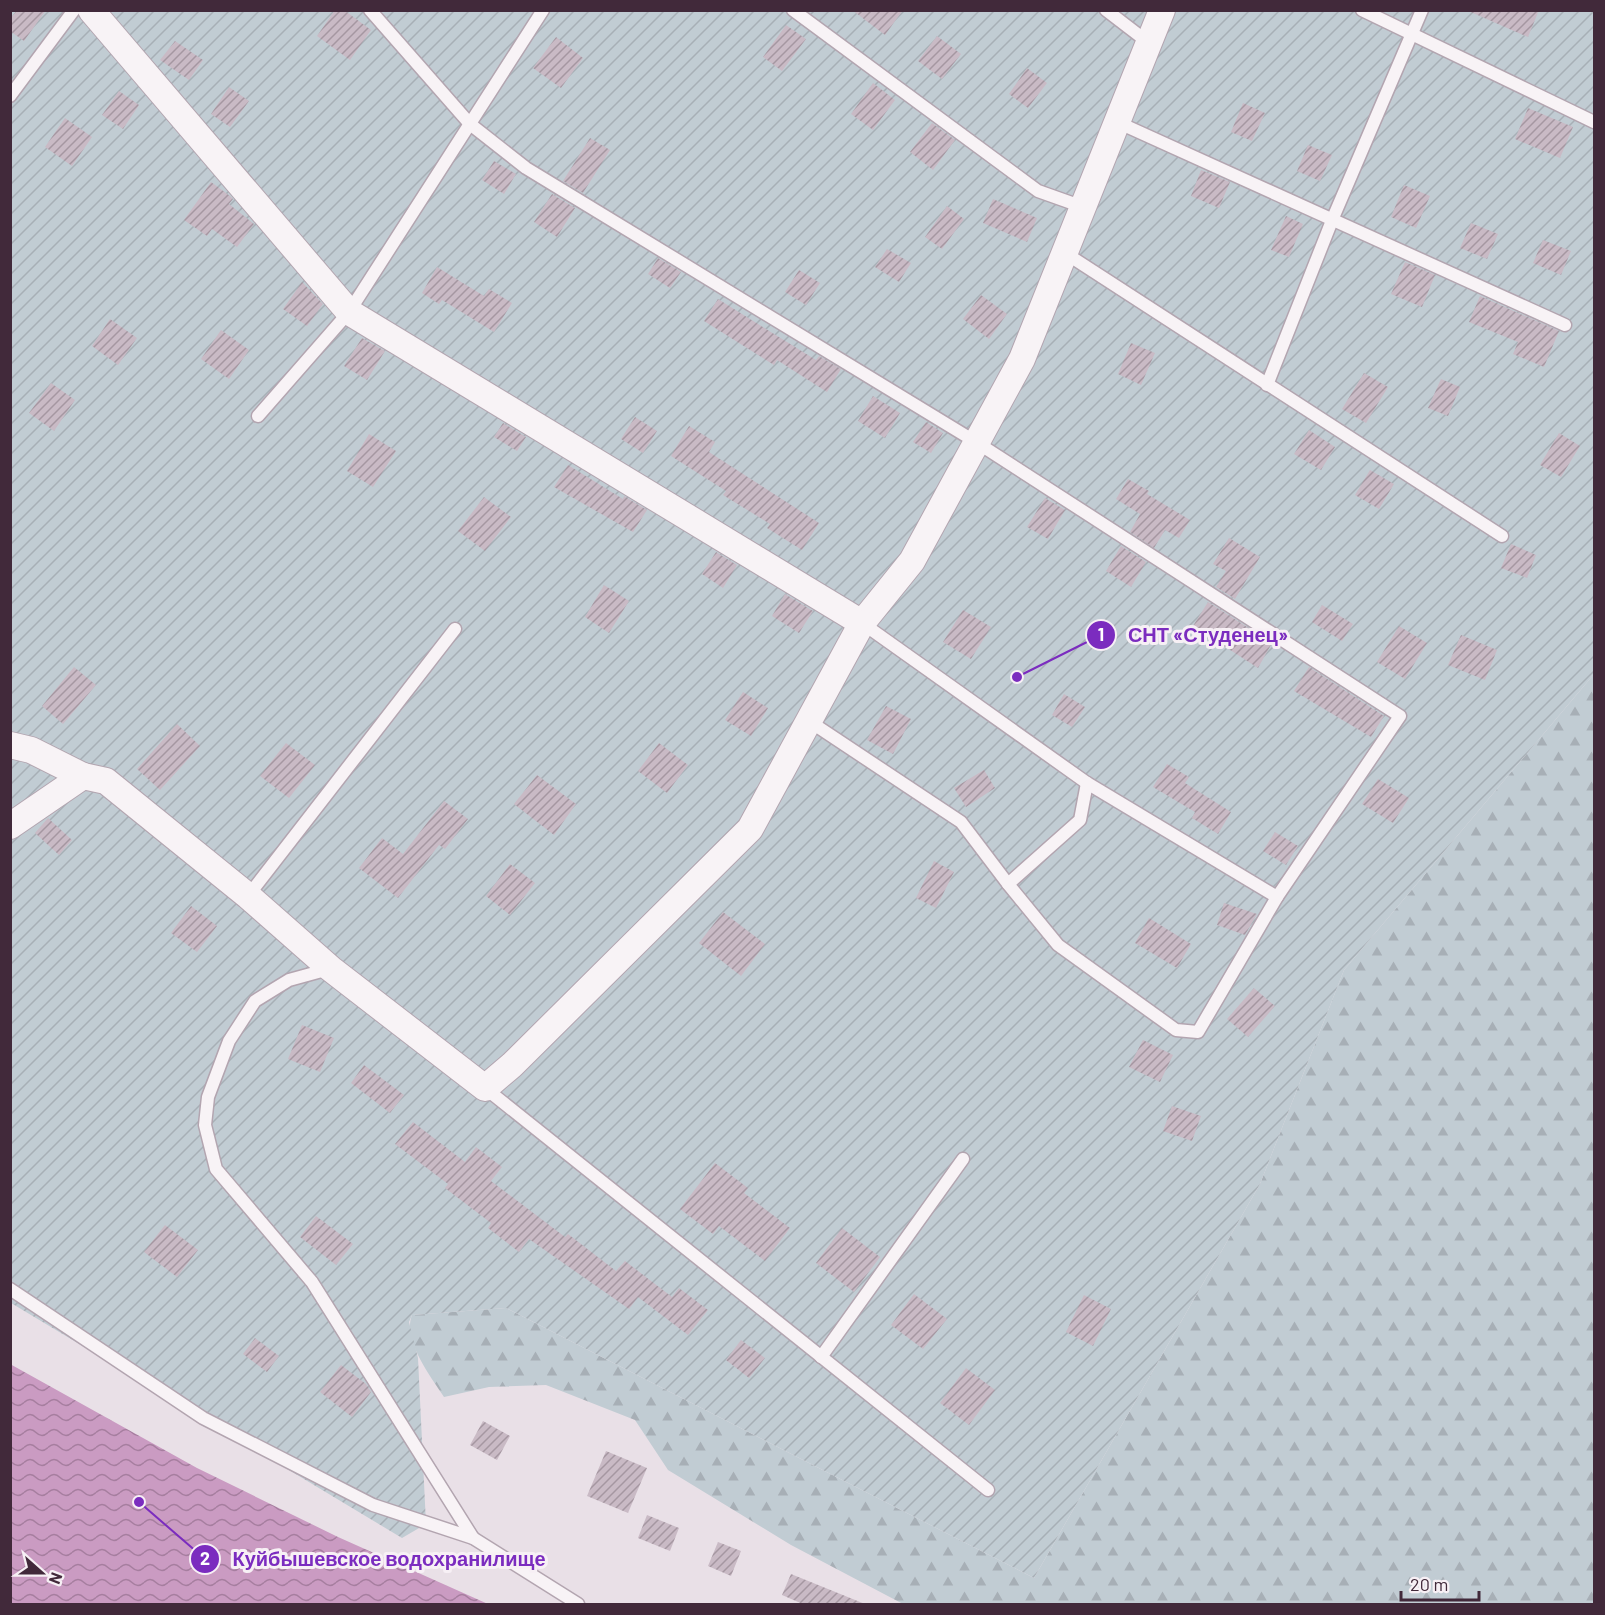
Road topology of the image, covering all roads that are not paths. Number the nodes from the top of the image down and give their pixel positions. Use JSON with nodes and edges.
{"nodes":[{"id":1,"x":74,"y":10,"type":"edge"},
{"id":2,"x":90,"y":10,"type":"edge"},
{"id":3,"x":370,"y":10,"type":"edge"},
{"id":4,"x":543,"y":10,"type":"edge"},
{"id":5,"x":793,"y":10,"type":"edge"},
{"id":6,"x":1106,"y":10,"type":"edge"},
{"id":7,"x":1162,"y":10,"type":"edge"},
{"id":8,"x":1362,"y":10,"type":"edge"},
{"id":9,"x":1422,"y":10,"type":"edge"},
{"id":10,"x":1411,"y":33,"type":"junction"},
{"id":11,"x":1149,"y":43,"type":"junction"},
{"id":12,"x":10,"y":96,"type":"edge"},
{"id":13,"x":1117,"y":122,"type":"junction"},
{"id":14,"x":1594,"y":122,"type":"edge"},
{"id":15,"x":470,"y":124,"type":"junction"},
{"id":16,"x":1083,"y":207,"type":"junction"},
{"id":17,"x":1333,"y":218,"type":"junction"},
{"id":18,"x":1065,"y":253,"type":"junction"},
{"id":19,"x":349,"y":312,"type":"junction"},
{"id":20,"x":1565,"y":325,"type":"dead end"},
{"id":21,"x":1267,"y":385,"type":"junction"},
{"id":22,"x":258,"y":416,"type":"dead end"},
{"id":23,"x":976,"y":442,"type":"junction"},
{"id":24,"x":1502,"y":536,"type":"dead end"},
{"id":25,"x":862,"y":622,"type":"junction"},
{"id":26,"x":455,"y":628,"type":"dead end"},
{"id":27,"x":808,"y":721,"type":"junction"},
{"id":28,"x":10,"y":745,"type":"edge"},
{"id":29,"x":83,"y":776,"type":"junction"},
{"id":30,"x":1087,"y":783,"type":"junction"},
{"id":31,"x":10,"y":826,"type":"edge"},
{"id":32,"x":1008,"y":884,"type":"junction"},
{"id":33,"x":248,"y":896,"type":"junction"},
{"id":34,"x":1277,"y":897,"type":"junction"},
{"id":35,"x":330,"y":969,"type":"junction"},
{"id":36,"x":485,"y":1088,"type":"junction"},
{"id":37,"x":963,"y":1160,"type":"dead end"},
{"id":38,"x":10,"y":1289,"type":"edge"},
{"id":39,"x":821,"y":1357,"type":"junction"},
{"id":40,"x":988,"y":1490,"type":"dead end"},
{"id":41,"x":473,"y":1538,"type":"junction"},
{"id":42,"x":578,"y":1605,"type":"edge"}],
"edges":[{"from":1,"to":12,"type":"lane"},
{"from":2,"to":19,"type":"street"},
{"from":3,"to":15,"type":"lane"},
{"from":4,"to":15,"type":"lane"},
{"from":5,"to":16,"type":"lane"},
{"from":6,"to":11,"type":"lane"},
{"from":7,"to":11,"type":"street"},
{"from":8,"to":10,"type":"lane"},
{"from":9,"to":10,"type":"lane"},
{"from":10,"to":14,"type":"lane"},
{"from":10,"to":17,"type":"lane"},
{"from":11,"to":13,"type":"street"},
{"from":13,"to":16,"type":"street"},
{"from":13,"to":17,"type":"lane"},
{"from":15,"to":19,"type":"lane"},
{"from":15,"to":23,"type":"lane"},
{"from":16,"to":18,"type":"street"},
{"from":17,"to":20,"type":"lane"},
{"from":17,"to":21,"type":"lane"},
{"from":18,"to":21,"type":"lane"},
{"from":18,"to":23,"type":"street"},
{"from":19,"to":22,"type":"lane"},
{"from":19,"to":25,"type":"street"},
{"from":21,"to":24,"type":"lane"},
{"from":23,"to":25,"type":"street"},
{"from":23,"to":34,"type":"lane"},
{"from":25,"to":27,"type":"street"},
{"from":25,"to":30,"type":"lane"},
{"from":26,"to":33,"type":"lane"},
{"from":27,"to":32,"type":"lane"},
{"from":27,"to":36,"type":"street"},
{"from":28,"to":29,"type":"street"},
{"from":29,"to":31,"type":"street"},
{"from":29,"to":33,"type":"street"},
{"from":30,"to":32,"type":"lane"},
{"from":30,"to":34,"type":"lane"},
{"from":32,"to":34,"type":"lane"},
{"from":33,"to":35,"type":"street"},
{"from":35,"to":36,"type":"street"},
{"from":35,"to":41,"type":"lane"},
{"from":36,"to":39,"type":"lane"},
{"from":37,"to":39,"type":"lane"},
{"from":38,"to":41,"type":"lane"},
{"from":39,"to":40,"type":"lane"},
{"from":41,"to":42,"type":"lane"}]}
